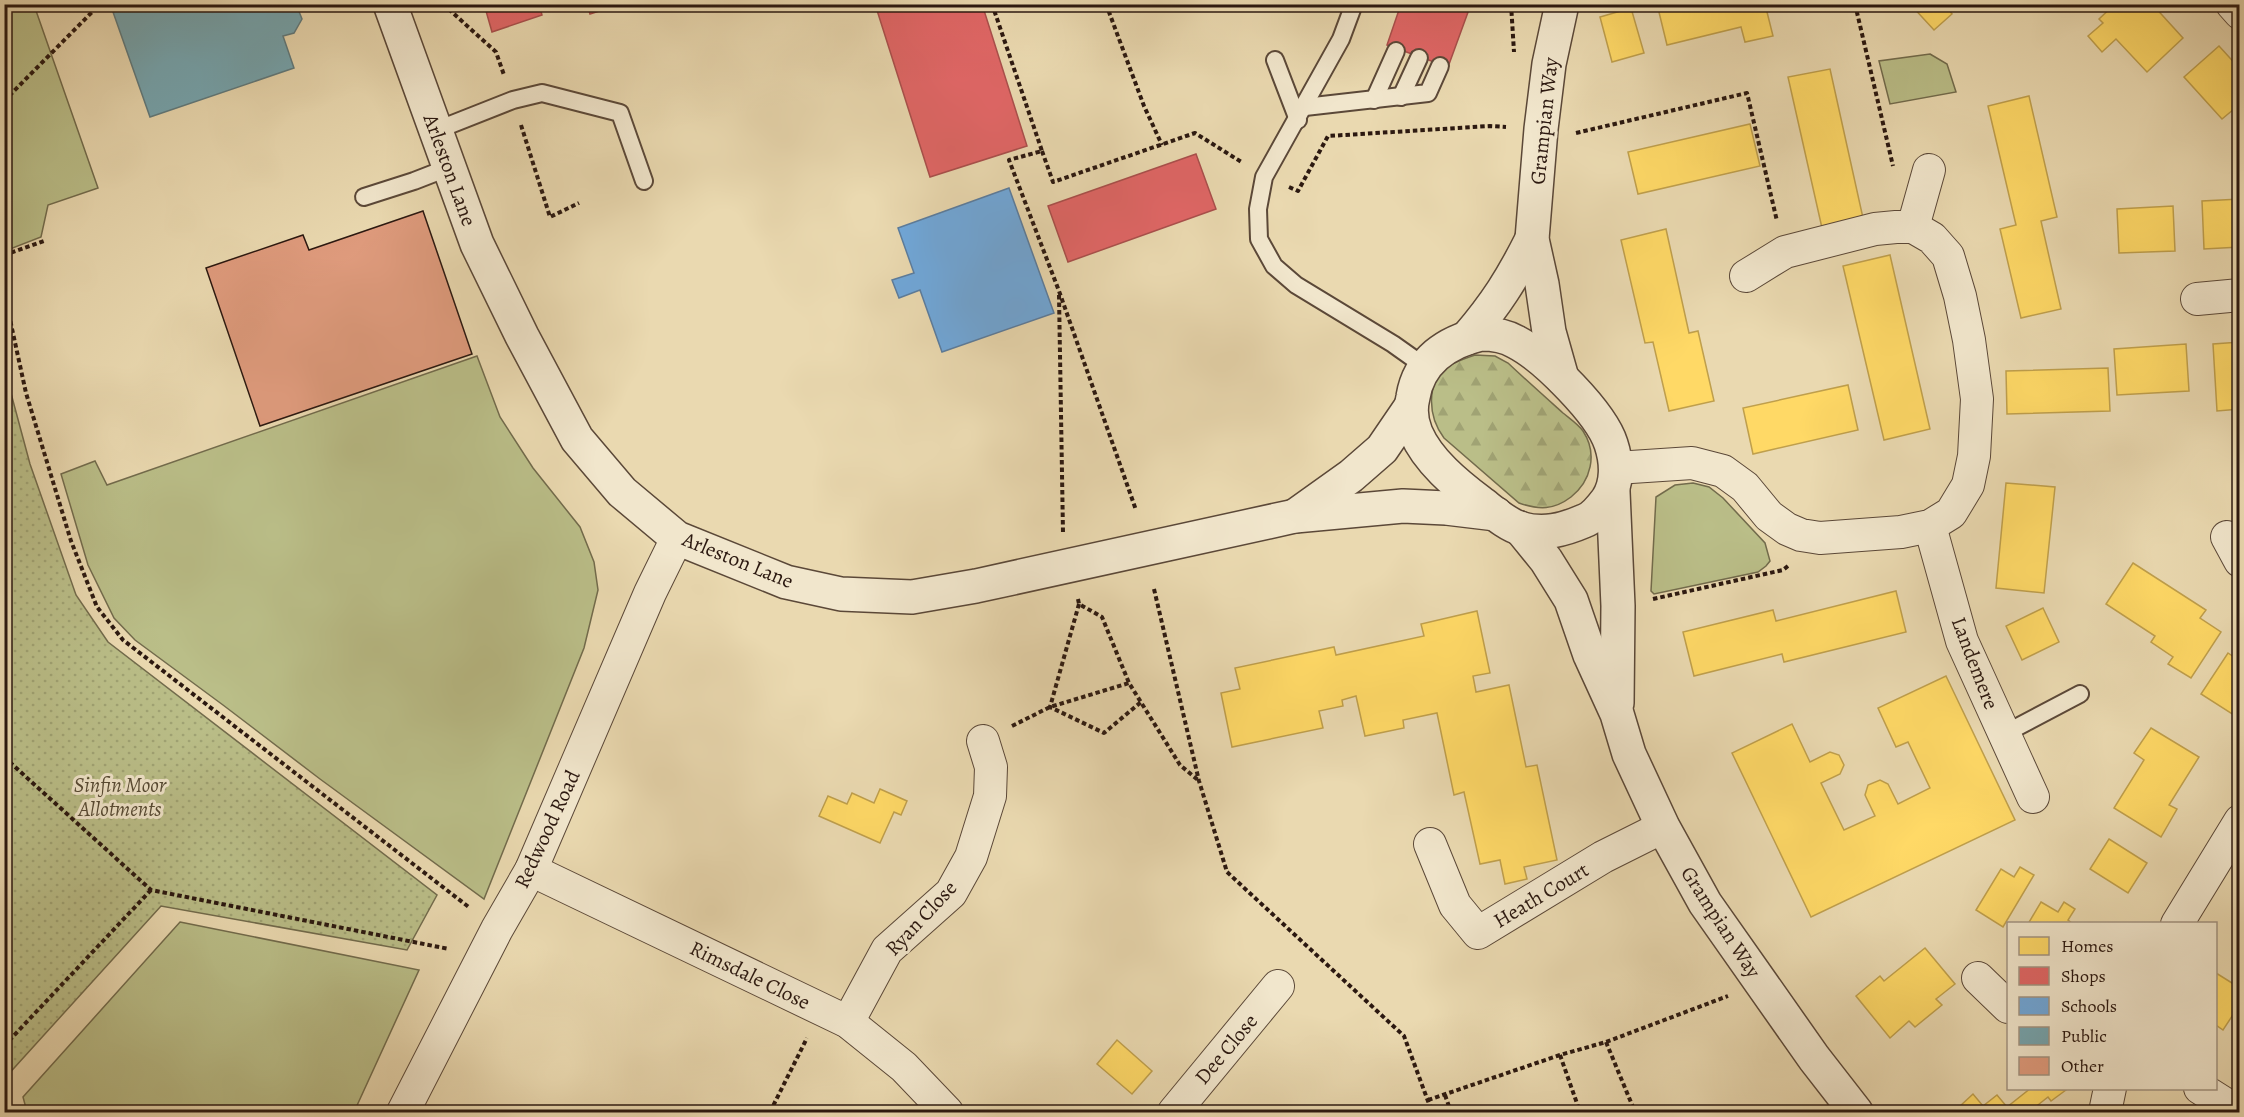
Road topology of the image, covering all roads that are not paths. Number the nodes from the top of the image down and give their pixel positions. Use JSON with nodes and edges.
{"nodes":[{"id":1,"x":390,"y":4,"type":"edge"},
{"id":2,"x":1354,"y":4,"type":"edge"},
{"id":3,"x":1562,"y":4,"type":"edge"},
{"id":4,"x":2232,"y":4,"type":"edge"},
{"id":5,"x":2240,"y":13,"type":"edge"},
{"id":6,"x":1396,"y":51,"type":"dead end"},
{"id":7,"x":1419,"y":58,"type":"dead end"},
{"id":8,"x":1275,"y":60,"type":"dead end"},
{"id":9,"x":1440,"y":66,"type":"dead end"},
{"id":10,"x":1401,"y":97,"type":"junction"},
{"id":11,"x":1374,"y":100,"type":"junction"},
{"id":12,"x":1301,"y":113,"type":"junction"},
{"id":13,"x":437,"y":130,"type":"junction"},
{"id":14,"x":450,"y":167,"type":"junction"},
{"id":15,"x":1929,"y":170,"type":"dead end"},
{"id":16,"x":644,"y":181,"type":"dead end"},
{"id":17,"x":364,"y":197,"type":"dead end"},
{"id":18,"x":1915,"y":221,"type":"junction"},
{"id":19,"x":1532,"y":239,"type":"junction"},
{"id":20,"x":1746,"y":276,"type":"dead end"},
{"id":21,"x":2240,"y":295,"type":"edge"},
{"id":22,"x":2197,"y":299,"type":"dead end"},
{"id":23,"x":1467,"y":338,"type":"junction"},
{"id":24,"x":1424,"y":366,"type":"junction"},
{"id":25,"x":1562,"y":378,"type":"junction"},
{"id":26,"x":1410,"y":408,"type":"junction"},
{"id":27,"x":1614,"y":480,"type":"junction"},
{"id":28,"x":1295,"y":516,"type":"junction"},
{"id":29,"x":1508,"y":521,"type":"junction"},
{"id":30,"x":1930,"y":526,"type":"junction"},
{"id":31,"x":678,"y":538,"type":"junction"},
{"id":32,"x":2080,"y":694,"type":"dead end"},
{"id":33,"x":1617,"y":714,"type":"junction"},
{"id":34,"x":2004,"y":734,"type":"junction"},
{"id":35,"x":982,"y":741,"type":"road end"},
{"id":36,"x":2033,"y":797,"type":"dead end"},
{"id":37,"x":2240,"y":821,"type":"edge"},
{"id":38,"x":1663,"y":827,"type":"junction"},
{"id":39,"x":1430,"y":844,"type":"dead end"},
{"id":40,"x":531,"y":870,"type":"junction"},
{"id":41,"x":2178,"y":922,"type":"edge"},
{"id":42,"x":1978,"y":978,"type":"dead end"},
{"id":43,"x":1278,"y":986,"type":"dead end"},
{"id":44,"x":2007,"y":1005,"type":"edge"},
{"id":45,"x":848,"y":1022,"type":"junction"},
{"id":46,"x":2110,"y":1090,"type":"edge"},
{"id":47,"x":2202,"y":1090,"type":"edge"},
{"id":48,"x":403,"y":1113,"type":"edge"},
{"id":49,"x":947,"y":1113,"type":"edge"},
{"id":50,"x":1174,"y":1113,"type":"edge"},
{"id":51,"x":1856,"y":1113,"type":"edge"},
{"id":52,"x":2105,"y":1113,"type":"edge"},
{"id":53,"x":2226,"y":1113,"type":"edge"}],
"edges":[{"from":1,"to":13,"type":"street","name":"Arleston Lane"},
{"from":2,"to":12,"type":"lane"},
{"from":3,"to":19,"type":"street","name":"Grampian Way"},
{"from":4,"to":5,"type":"street"},
{"from":6,"to":11,"type":"lane"},
{"from":7,"to":10,"type":"lane"},
{"from":8,"to":12,"type":"lane"},
{"from":9,"to":10,"type":"lane"},
{"from":10,"to":11,"type":"lane"},
{"from":11,"to":12,"type":"lane"},
{"from":12,"to":24,"type":"lane"},
{"from":13,"to":14,"type":"street","name":"Arleston Lane"},
{"from":13,"to":16,"type":"lane"},
{"from":14,"to":17,"type":"lane"},
{"from":14,"to":31,"type":"street","name":"Arleston Lane"},
{"from":15,"to":18,"type":"street"},
{"from":18,"to":20,"type":"street"},
{"from":18,"to":30,"type":"street"},
{"from":19,"to":23,"type":"street","name":"Grampian Way"},
{"from":19,"to":25,"type":"street","name":"Grampian Way"},
{"from":21,"to":22,"type":"street"},
{"from":23,"to":24,"type":"street"},
{"from":23,"to":25,"type":"street"},
{"from":24,"to":26,"type":"street"},
{"from":25,"to":27,"type":"street"},
{"from":26,"to":28,"type":"street","name":"Arleston Lane"},
{"from":26,"to":29,"type":"street"},
{"from":27,"to":29,"type":"street"},
{"from":27,"to":30,"type":"street"},
{"from":27,"to":33,"type":"street","name":"Grampian Way"},
{"from":28,"to":29,"type":"street","name":"Arleston Lane"},
{"from":28,"to":31,"type":"street","name":"Arleston Lane"},
{"from":29,"to":33,"type":"street","name":"Grampian Way"},
{"from":30,"to":34,"type":"street","name":"Landemere"},
{"from":31,"to":40,"type":"street","name":"Redwood Road"},
{"from":32,"to":34,"type":"lane"},
{"from":33,"to":38,"type":"street","name":"Grampian Way"},
{"from":34,"to":36,"type":"street","name":"Landemere"},
{"from":35,"to":45,"type":"street","name":"Ryan Close"},
{"from":37,"to":41,"type":"street"},
{"from":38,"to":39,"type":"street","name":"Heath Court"},
{"from":38,"to":51,"type":"street","name":"Grampian Way"},
{"from":40,"to":45,"type":"street","name":"Rimsdale Close"},
{"from":40,"to":48,"type":"street","name":"Redwood Road"},
{"from":42,"to":44,"type":"street"},
{"from":43,"to":50,"type":"street","name":"Dee Close"},
{"from":45,"to":49,"type":"street","name":"Rimsdale Close"},
{"from":46,"to":52,"type":"street"},
{"from":47,"to":53,"type":"street"}]}
